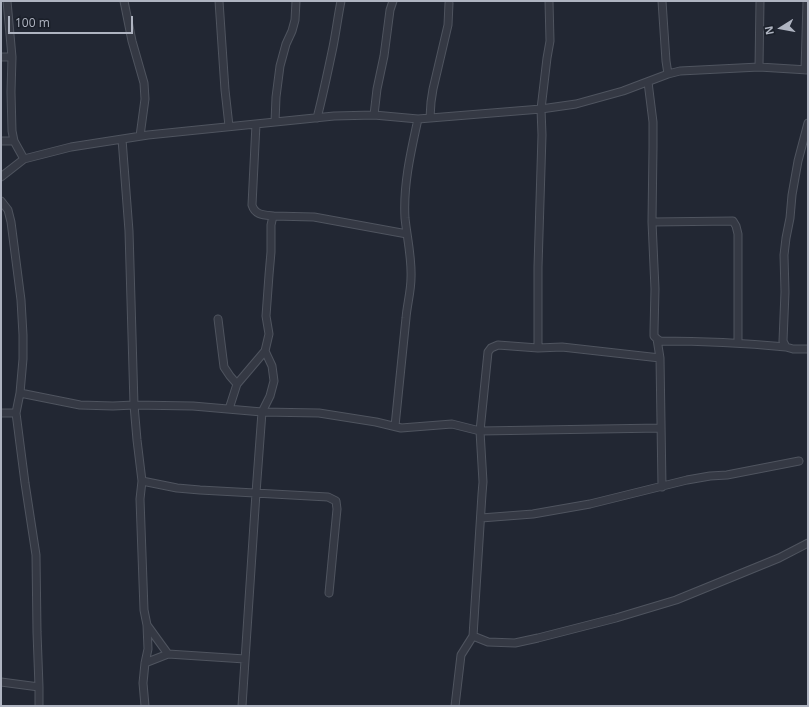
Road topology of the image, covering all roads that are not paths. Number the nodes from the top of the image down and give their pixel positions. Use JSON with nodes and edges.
{"nodes":[{"id":1,"x":8,"y":1,"type":"edge"},
{"id":2,"x":124,"y":1,"type":"edge"},
{"id":3,"x":219,"y":1,"type":"edge"},
{"id":4,"x":296,"y":1,"type":"edge"},
{"id":5,"x":342,"y":1,"type":"edge"},
{"id":6,"x":393,"y":1,"type":"edge"},
{"id":7,"x":549,"y":1,"type":"edge"},
{"id":8,"x":662,"y":1,"type":"edge"},
{"id":9,"x":760,"y":1,"type":"edge"},
{"id":10,"x":807,"y":1,"type":"edge"},
{"id":11,"x":448,"y":3,"type":"dead end"},
{"id":12,"x":1,"y":57,"type":"edge"},
{"id":13,"x":12,"y":57,"type":"junction"},
{"id":14,"x":760,"y":67,"type":"junction"},
{"id":15,"x":806,"y":70,"type":"edge"},
{"id":16,"x":668,"y":74,"type":"junction"},
{"id":17,"x":648,"y":82,"type":"junction"},
{"id":18,"x":541,"y":109,"type":"junction"},
{"id":19,"x":374,"y":115,"type":"junction"},
{"id":20,"x":317,"y":118,"type":"junction"},
{"id":21,"x":430,"y":118,"type":"junction"},
{"id":22,"x":418,"y":119,"type":"junction"},
{"id":23,"x":275,"y":122,"type":"junction"},
{"id":24,"x":808,"y":123,"type":"edge"},
{"id":25,"x":256,"y":124,"type":"junction"},
{"id":26,"x":228,"y":126,"type":"junction"},
{"id":27,"x":140,"y":136,"type":"junction"},
{"id":28,"x":122,"y":139,"type":"junction"},
{"id":29,"x":14,"y":141,"type":"junction"},
{"id":30,"x":1,"y":142,"type":"edge"},
{"id":31,"x":24,"y":159,"type":"junction"},
{"id":32,"x":1,"y":177,"type":"edge"},
{"id":33,"x":1,"y":201,"type":"edge"},
{"id":34,"x":272,"y":216,"type":"junction"},
{"id":35,"x":652,"y":222,"type":"junction"},
{"id":36,"x":407,"y":234,"type":"junction"},
{"id":37,"x":218,"y":319,"type":"dead end"},
{"id":38,"x":657,"y":339,"type":"junction"},
{"id":39,"x":738,"y":343,"type":"junction"},
{"id":40,"x":786,"y":347,"type":"junction"},
{"id":41,"x":538,"y":348,"type":"junction"},
{"id":42,"x":808,"y":349,"type":"edge"},
{"id":43,"x":265,"y":352,"type":"junction"},
{"id":44,"x":660,"y":358,"type":"junction"},
{"id":45,"x":237,"y":384,"type":"junction"},
{"id":46,"x":20,"y":393,"type":"junction"},
{"id":47,"x":134,"y":405,"type":"junction"},
{"id":48,"x":229,"y":409,"type":"junction"},
{"id":49,"x":262,"y":412,"type":"junction"},
{"id":50,"x":1,"y":413,"type":"edge"},
{"id":51,"x":16,"y":413,"type":"junction"},
{"id":52,"x":395,"y":426,"type":"junction"},
{"id":53,"x":661,"y":428,"type":"junction"},
{"id":54,"x":480,"y":431,"type":"junction"},
{"id":55,"x":799,"y":461,"type":"dead end"},
{"id":56,"x":142,"y":481,"type":"junction"},
{"id":57,"x":662,"y":487,"type":"junction"},
{"id":58,"x":256,"y":493,"type":"junction"},
{"id":59,"x":481,"y":518,"type":"junction"},
{"id":60,"x":808,"y":543,"type":"edge"},
{"id":61,"x":329,"y":593,"type":"dead end"},
{"id":62,"x":146,"y":624,"type":"junction"},
{"id":63,"x":473,"y":636,"type":"junction"},
{"id":64,"x":168,"y":654,"type":"junction"},
{"id":65,"x":245,"y":659,"type":"junction"},
{"id":66,"x":145,"y":663,"type":"junction"},
{"id":67,"x":1,"y":682,"type":"edge"},
{"id":68,"x":39,"y":687,"type":"junction"},
{"id":69,"x":39,"y":706,"type":"edge"},
{"id":70,"x":145,"y":706,"type":"edge"},
{"id":71,"x":242,"y":706,"type":"edge"},
{"id":72,"x":455,"y":706,"type":"edge"}],
"edges":[{"from":1,"to":13,"type":"street"},
{"from":2,"to":27,"type":"street"},
{"from":3,"to":26,"type":"street"},
{"from":4,"to":23,"type":"street"},
{"from":5,"to":20,"type":"street"},
{"from":6,"to":19,"type":"street"},
{"from":7,"to":18,"type":"street"},
{"from":8,"to":16,"type":"street"},
{"from":9,"to":14,"type":"street"},
{"from":10,"to":15,"type":"street"},
{"from":11,"to":21,"type":"street"},
{"from":12,"to":13,"type":"street"},
{"from":13,"to":29,"type":"street"},
{"from":14,"to":15,"type":"street"},
{"from":14,"to":16,"type":"street"},
{"from":16,"to":17,"type":"street"},
{"from":17,"to":18,"type":"street"},
{"from":17,"to":35,"type":"street"},
{"from":18,"to":21,"type":"street"},
{"from":18,"to":41,"type":"street"},
{"from":19,"to":20,"type":"street"},
{"from":19,"to":22,"type":"street"},
{"from":20,"to":23,"type":"street"},
{"from":21,"to":22,"type":"street"},
{"from":22,"to":36,"type":"street"},
{"from":23,"to":25,"type":"street"},
{"from":24,"to":40,"type":"street"},
{"from":25,"to":26,"type":"street"},
{"from":25,"to":34,"type":"street"},
{"from":26,"to":27,"type":"street"},
{"from":27,"to":28,"type":"street"},
{"from":28,"to":31,"type":"street"},
{"from":28,"to":47,"type":"street"},
{"from":29,"to":30,"type":"street"},
{"from":29,"to":31,"type":"street"},
{"from":31,"to":32,"type":"street"},
{"from":33,"to":46,"type":"street"},
{"from":34,"to":36,"type":"street"},
{"from":34,"to":43,"type":"street"},
{"from":35,"to":38,"type":"street"},
{"from":35,"to":39,"type":"street"},
{"from":36,"to":52,"type":"street"},
{"from":37,"to":45,"type":"street"},
{"from":38,"to":39,"type":"street"},
{"from":38,"to":44,"type":"street"},
{"from":39,"to":40,"type":"street"},
{"from":40,"to":42,"type":"street"},
{"from":41,"to":44,"type":"street"},
{"from":41,"to":54,"type":"street"},
{"from":43,"to":45,"type":"street"},
{"from":43,"to":49,"type":"street"},
{"from":44,"to":53,"type":"street"},
{"from":45,"to":48,"type":"street"},
{"from":46,"to":47,"type":"street"},
{"from":46,"to":51,"type":"street"},
{"from":47,"to":48,"type":"street"},
{"from":47,"to":56,"type":"street"},
{"from":48,"to":49,"type":"street"},
{"from":49,"to":52,"type":"street"},
{"from":49,"to":58,"type":"street"},
{"from":50,"to":51,"type":"street"},
{"from":51,"to":68,"type":"street"},
{"from":52,"to":54,"type":"street"},
{"from":53,"to":54,"type":"street"},
{"from":53,"to":57,"type":"street"},
{"from":54,"to":59,"type":"street"},
{"from":55,"to":57,"type":"street"},
{"from":56,"to":58,"type":"street"},
{"from":56,"to":62,"type":"street"},
{"from":57,"to":59,"type":"street"},
{"from":58,"to":61,"type":"street"},
{"from":58,"to":65,"type":"street"},
{"from":59,"to":63,"type":"street"},
{"from":60,"to":63,"type":"street"},
{"from":62,"to":64,"type":"street"},
{"from":62,"to":66,"type":"street"},
{"from":63,"to":72,"type":"street"},
{"from":64,"to":65,"type":"street"},
{"from":64,"to":66,"type":"street"},
{"from":65,"to":71,"type":"street"},
{"from":66,"to":70,"type":"street"},
{"from":67,"to":68,"type":"street"},
{"from":68,"to":69,"type":"street"}]}
